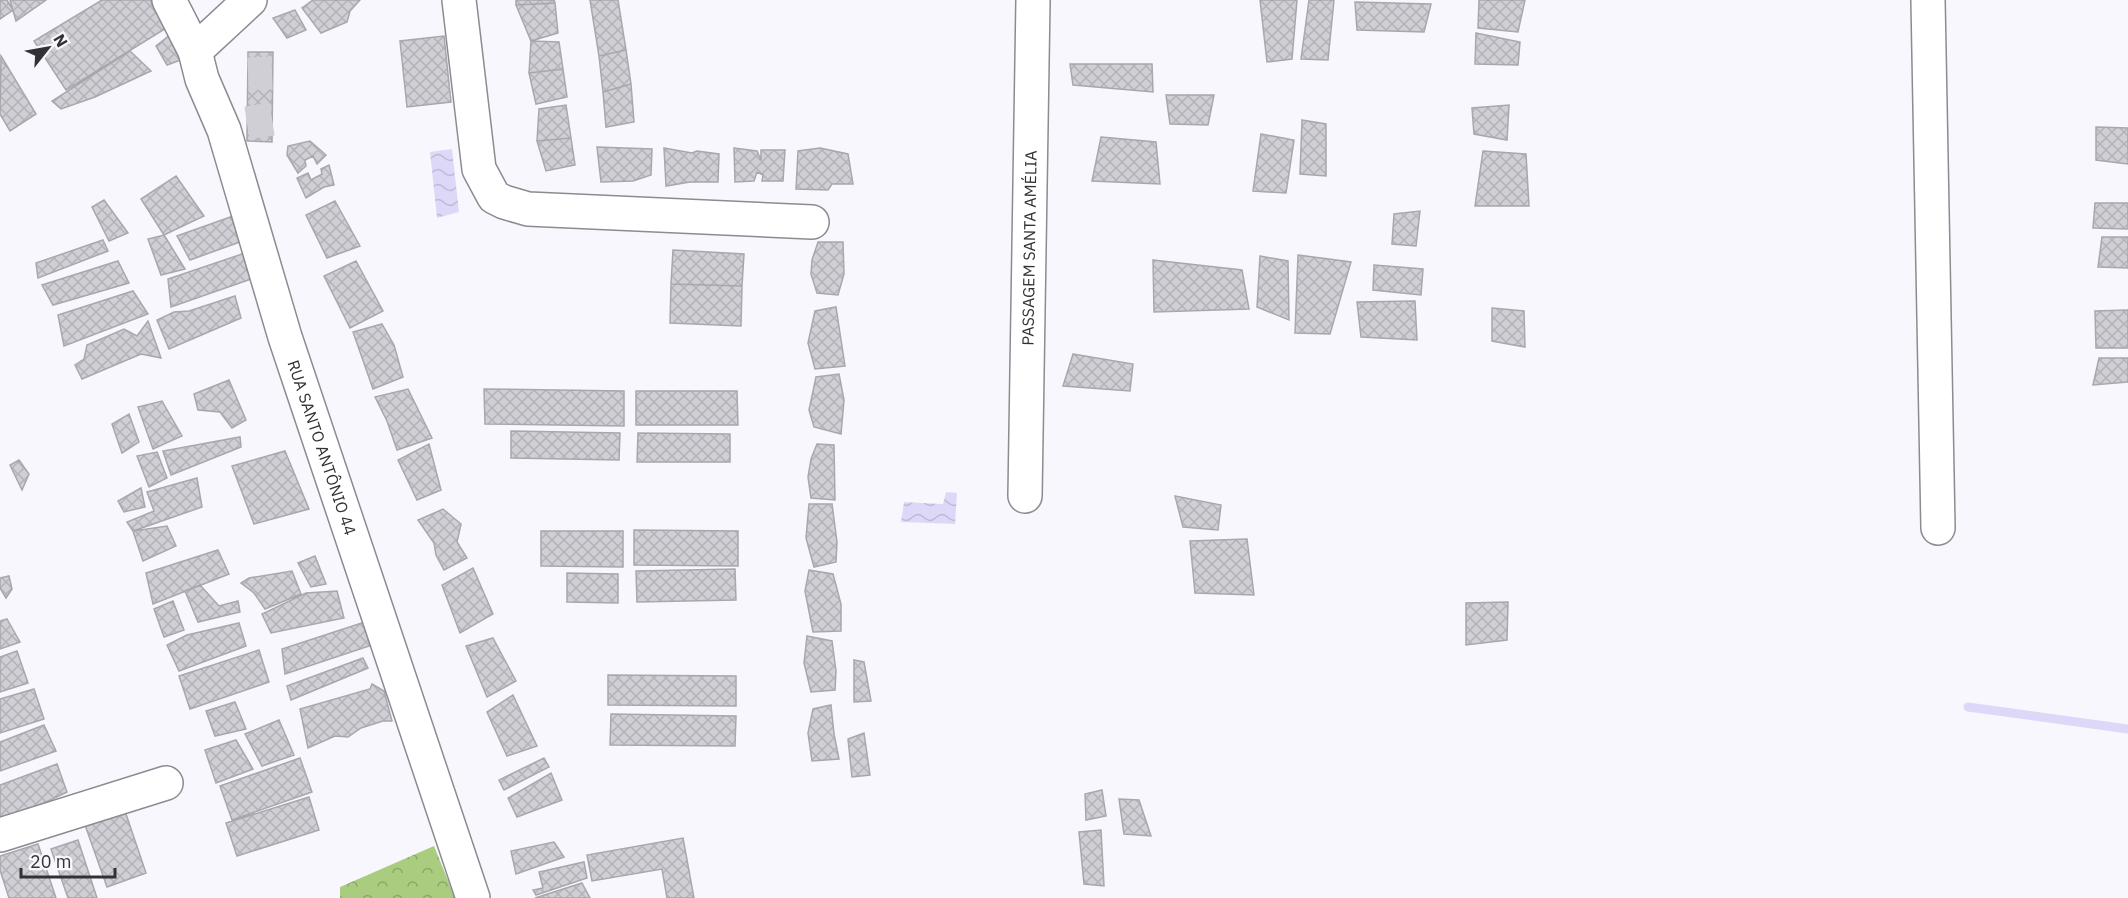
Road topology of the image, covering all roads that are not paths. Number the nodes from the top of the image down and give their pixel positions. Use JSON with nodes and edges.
{"nodes":[{"id":1,"x":169,"y":0,"type":"edge"},
{"id":2,"x":250,"y":0,"type":"edge"},
{"id":3,"x":459,"y":0,"type":"edge"},
{"id":4,"x":1033,"y":0,"type":"edge"},
{"id":5,"x":1928,"y":0,"type":"edge"},
{"id":6,"x":195,"y":51,"type":"junction"},
{"id":7,"x":812,"y":222,"type":"dead end"},
{"id":8,"x":1025,"y":496,"type":"dead end"},
{"id":9,"x":1938,"y":528,"type":"dead end"},
{"id":10,"x":166,"y":783,"type":"dead end"},
{"id":11,"x":0,"y":835,"type":"edge"},
{"id":12,"x":472,"y":898,"type":"edge"}],
"edges":[{"from":1,"to":6,"type":"street","name":"RUA SANTO ANTÔNIO 44"},
{"from":2,"to":6,"type":"street"},
{"from":3,"to":7,"type":"street"},
{"from":4,"to":8,"type":"street","name":"PASSAGEM SANTA AMÉLIA"},
{"from":5,"to":9,"type":"street"},
{"from":6,"to":12,"type":"street","name":"RUA SANTO ANTÔNIO 44"},
{"from":10,"to":11,"type":"street"}]}
